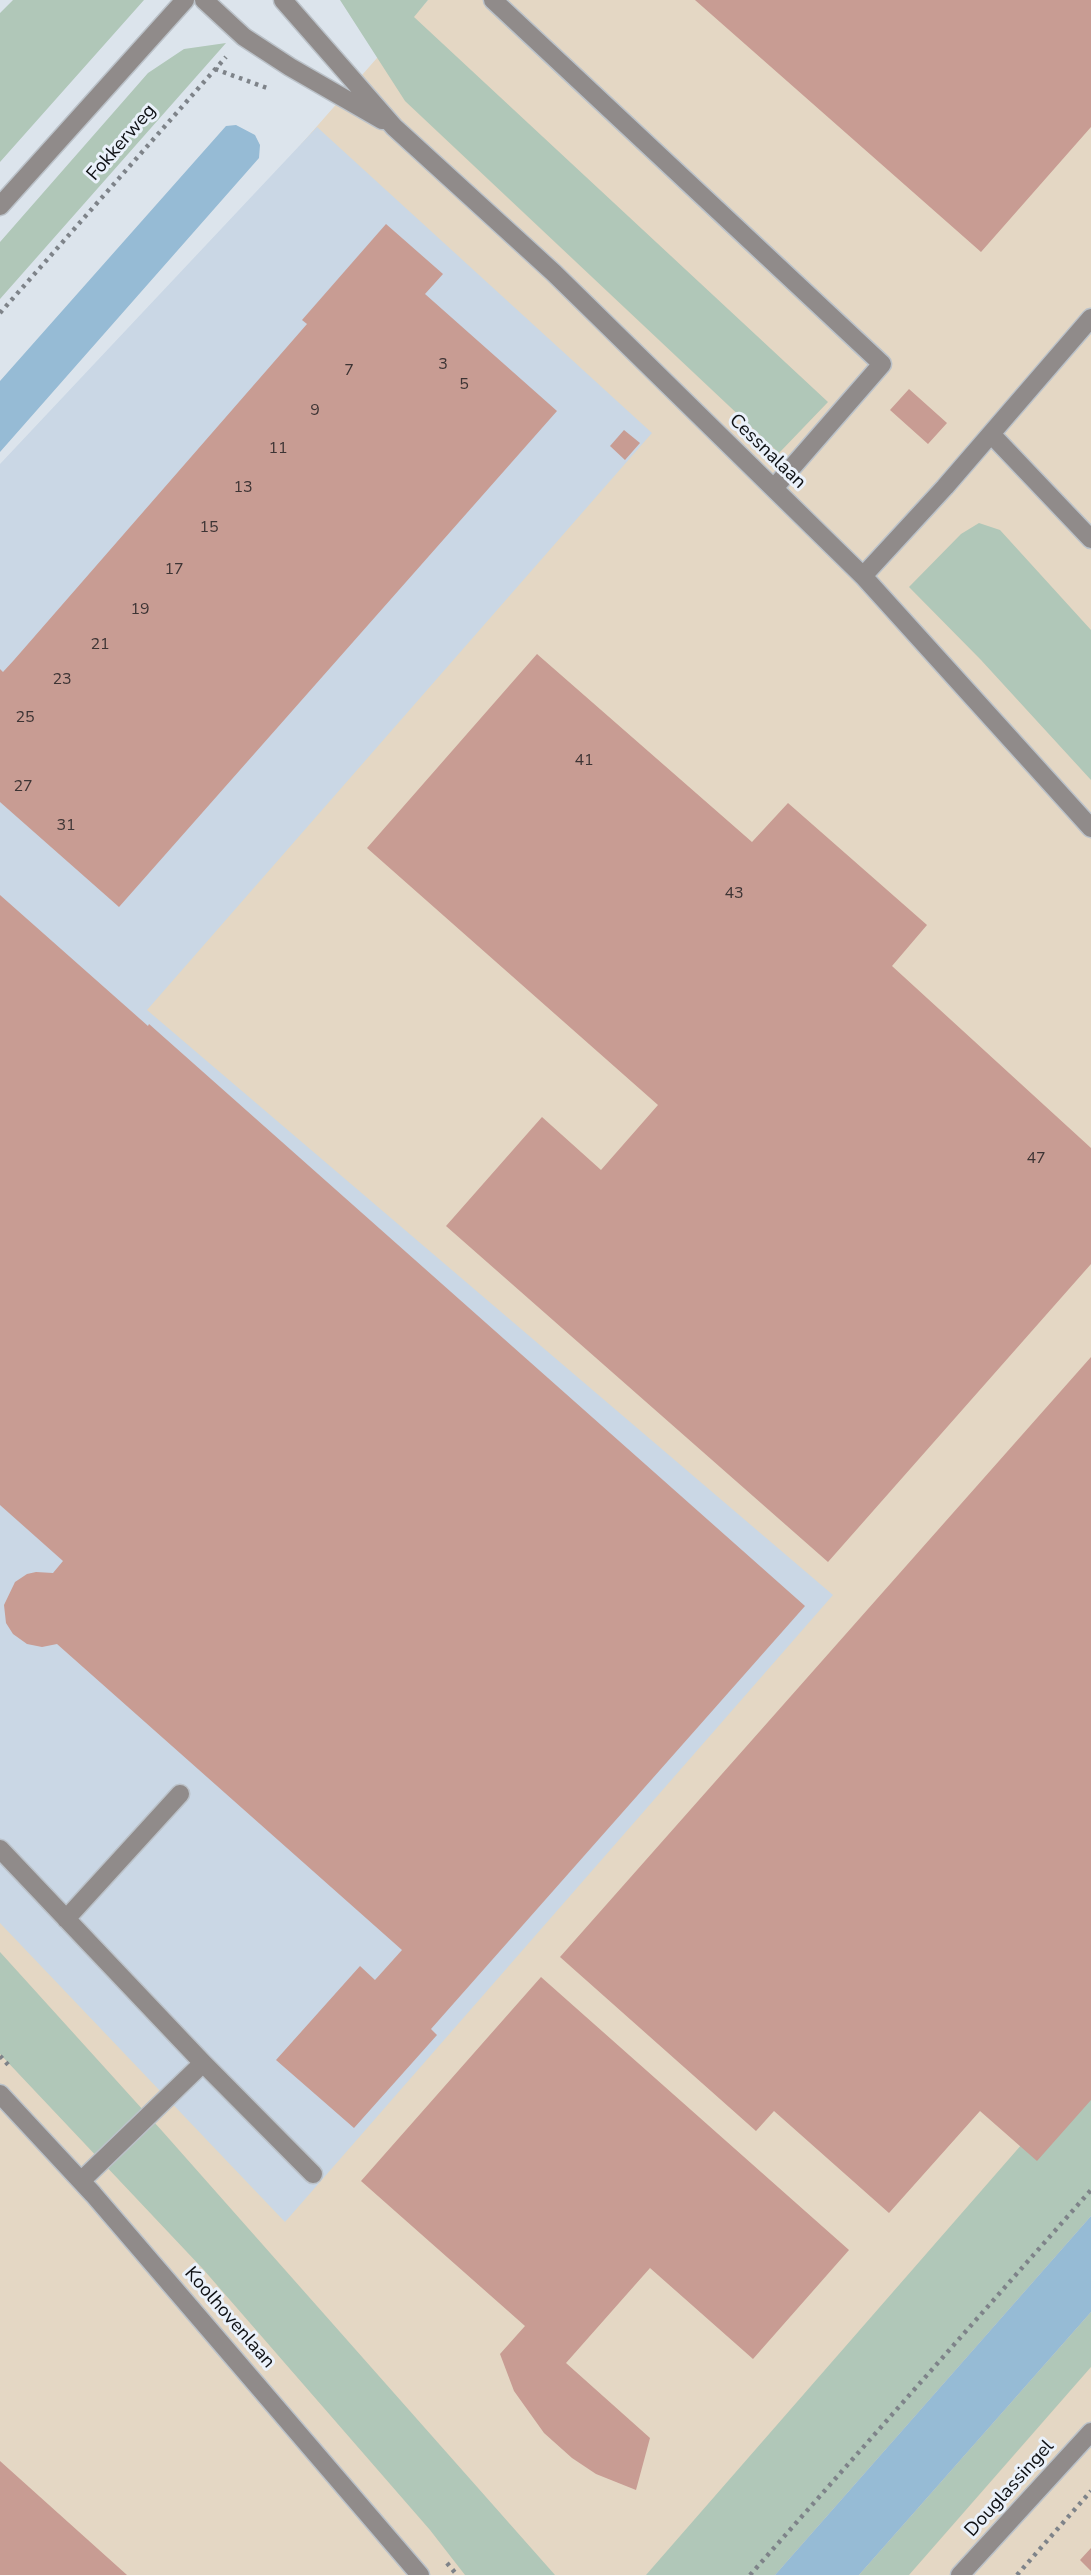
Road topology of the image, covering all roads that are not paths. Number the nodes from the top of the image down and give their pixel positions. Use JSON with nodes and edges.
{"nodes":[{"id":1,"x":185,"y":0,"type":"edge"},
{"id":2,"x":204,"y":0,"type":"edge"},
{"id":3,"x":283,"y":0,"type":"edge"},
{"id":4,"x":493,"y":0,"type":"edge"},
{"id":5,"x":394,"y":127,"type":"junction"},
{"id":6,"x":0,"y":206,"type":"edge"},
{"id":7,"x":1091,"y":318,"type":"edge"},
{"id":8,"x":991,"y":434,"type":"junction"},
{"id":9,"x":774,"y":488,"type":"junction"},
{"id":10,"x":1091,"y":539,"type":"edge"},
{"id":11,"x":863,"y":576,"type":"junction"},
{"id":12,"x":1091,"y":828,"type":"edge"},
{"id":13,"x":180,"y":1794,"type":"dead end"},
{"id":14,"x":0,"y":1849,"type":"edge"},
{"id":15,"x":66,"y":1919,"type":"junction"},
{"id":16,"x":203,"y":2063,"type":"junction"},
{"id":17,"x":0,"y":2094,"type":"edge"},
{"id":18,"x":313,"y":2174,"type":"dead end"},
{"id":19,"x":81,"y":2181,"type":"junction"},
{"id":20,"x":1091,"y":2432,"type":"edge"},
{"id":21,"x":420,"y":2575,"type":"edge"},
{"id":22,"x":960,"y":2575,"type":"edge"}],
"edges":[{"from":1,"to":6,"type":"street"},
{"from":2,"to":5,"type":"street"},
{"from":3,"to":5,"type":"street"},
{"from":4,"to":9,"type":"street"},
{"from":5,"to":9,"type":"street","name":"Cessnalaan"},
{"from":7,"to":8,"type":"street"},
{"from":8,"to":10,"type":"street"},
{"from":8,"to":11,"type":"street"},
{"from":9,"to":11,"type":"street","name":"Cessnalaan"},
{"from":11,"to":12,"type":"street","name":"Cessnalaan"},
{"from":13,"to":15,"type":"street"},
{"from":14,"to":15,"type":"street"},
{"from":15,"to":16,"type":"street"},
{"from":16,"to":18,"type":"street"},
{"from":16,"to":19,"type":"street"},
{"from":17,"to":19,"type":"street","name":"Koolhovenlaan"},
{"from":19,"to":21,"type":"street","name":"Koolhovenlaan"},
{"from":20,"to":22,"type":"street","name":"Douglassingel"}]}
